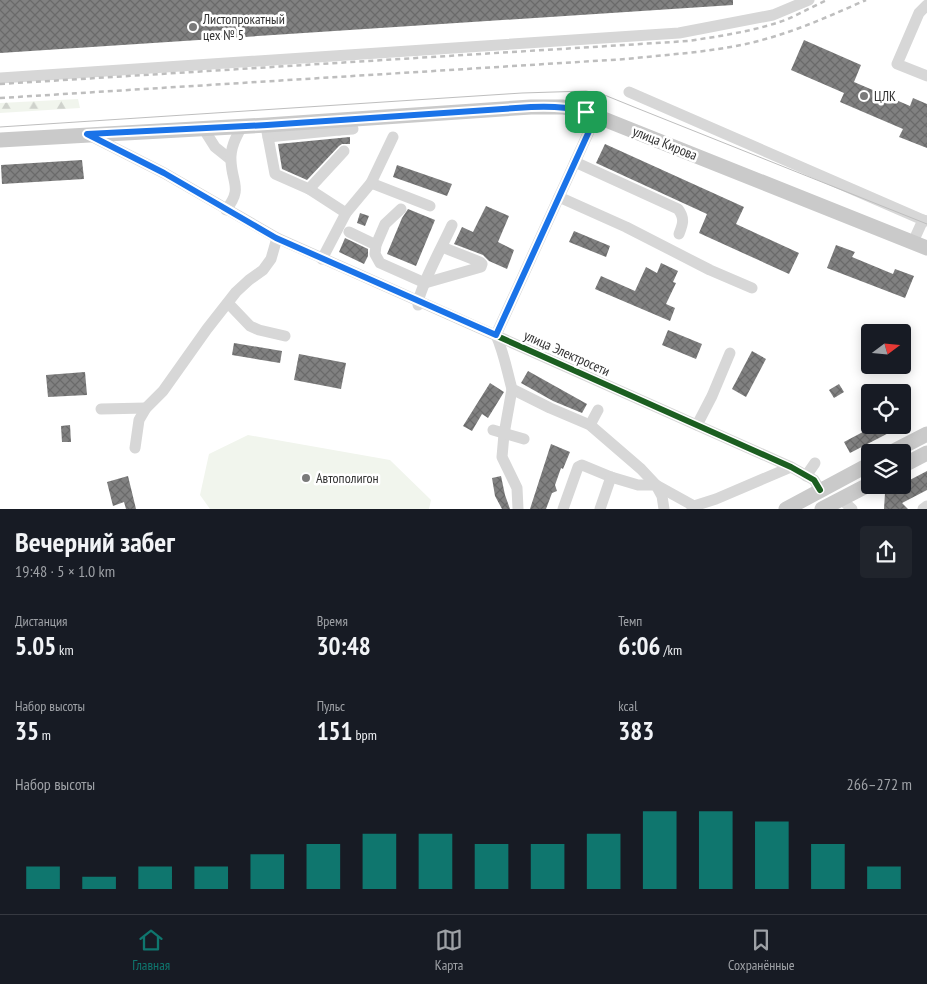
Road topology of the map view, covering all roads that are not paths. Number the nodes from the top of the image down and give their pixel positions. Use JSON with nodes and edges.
{"nodes":[{"id":1,"x":809,"y":0,"type":"edge"},
{"id":2,"x":927,"y":5,"type":"edge"},
{"id":3,"x":927,"y":76,"type":"edge"},
{"id":4,"x":0,"y":78,"type":"edge"},
{"id":5,"x":629,"y":92,"type":"dead end"},
{"id":6,"x":596,"y":116,"type":"junction"},
{"id":7,"x":339,"y":125,"type":"junction"},
{"id":8,"x":242,"y":126,"type":"junction"},
{"id":9,"x":203,"y":128,"type":"junction"},
{"id":10,"x":353,"y":129,"type":"dead end"},
{"id":11,"x":267,"y":131,"type":"junction"},
{"id":12,"x":87,"y":134,"type":"junction"},
{"id":13,"x":393,"y":137,"type":"dead end"},
{"id":14,"x":0,"y":140,"type":"edge"},
{"id":15,"x":344,"y":151,"type":"dead end"},
{"id":16,"x":230,"y":159,"type":"junction"},
{"id":17,"x":575,"y":162,"type":"junction"},
{"id":18,"x":371,"y":183,"type":"junction"},
{"id":19,"x":310,"y":189,"type":"junction"},
{"id":20,"x":559,"y":197,"type":"junction"},
{"id":21,"x":430,"y":206,"type":"dead end"},
{"id":22,"x":401,"y":209,"type":"dead end"},
{"id":23,"x":226,"y":210,"type":"junction"},
{"id":24,"x":346,"y":213,"type":"junction"},
{"id":25,"x":925,"y":220,"type":"edge"},
{"id":26,"x":452,"y":225,"type":"dead end"},
{"id":27,"x":349,"y":232,"type":"dead end"},
{"id":28,"x":679,"y":234,"type":"dead end"},
{"id":29,"x":276,"y":238,"type":"junction"},
{"id":30,"x":912,"y":242,"type":"junction"},
{"id":31,"x":376,"y":245,"type":"junction"},
{"id":32,"x":442,"y":247,"type":"junction"},
{"id":33,"x":927,"y":248,"type":"edge"},
{"id":34,"x":322,"y":259,"type":"junction"},
{"id":35,"x":425,"y":283,"type":"junction"},
{"id":36,"x":752,"y":288,"type":"dead end"},
{"id":37,"x":228,"y":303,"type":"junction"},
{"id":38,"x":418,"y":303,"type":"junction"},
{"id":39,"x":496,"y":335,"type":"junction"},
{"id":40,"x":286,"y":336,"type":"dead end"},
{"id":41,"x":730,"y":353,"type":"dead end"},
{"id":42,"x":512,"y":389,"type":"junction"},
{"id":43,"x":146,"y":408,"type":"junction"},
{"id":44,"x":101,"y":409,"type":"dead end"},
{"id":45,"x":598,"y":410,"type":"dead end"},
{"id":46,"x":590,"y":425,"type":"junction"},
{"id":47,"x":697,"y":425,"type":"junction"},
{"id":48,"x":493,"y":430,"type":"dead end"},
{"id":49,"x":504,"y":434,"type":"junction"},
{"id":50,"x":927,"y":434,"type":"edge"},
{"id":51,"x":524,"y":438,"type":"dead end"},
{"id":52,"x":908,"y":444,"type":"edge"},
{"id":53,"x":135,"y":448,"type":"dead end"},
{"id":54,"x":927,"y":453,"type":"edge"},
{"id":55,"x":911,"y":461,"type":"edge"},
{"id":56,"x":815,"y":463,"type":"dead end"},
{"id":57,"x":791,"y":467,"type":"junction"},
{"id":58,"x":861,"y":469,"type":"edge"},
{"id":59,"x":806,"y":476,"type":"junction"},
{"id":60,"x":611,"y":477,"type":"junction"},
{"id":61,"x":656,"y":484,"type":"junction"},
{"id":62,"x":820,"y":490,"type":"junction"},
{"id":63,"x":861,"y":492,"type":"edge"},
{"id":64,"x":719,"y":504,"type":"edge"},
{"id":65,"x":846,"y":504,"type":"edge"},
{"id":66,"x":927,"y":506,"type":"edge"},
{"id":67,"x":693,"y":508,"type":"edge"},
{"id":68,"x":518,"y":509,"type":"edge"},
{"id":69,"x":563,"y":509,"type":"edge"},
{"id":70,"x":600,"y":509,"type":"edge"},
{"id":71,"x":664,"y":509,"type":"edge"},
{"id":72,"x":786,"y":509,"type":"edge"},
{"id":73,"x":822,"y":509,"type":"edge"},
{"id":74,"x":923,"y":509,"type":"edge"}],
"edges":[{"from":1,"to":4,"type":"street"},
{"from":2,"to":3,"type":"street"},
{"from":5,"to":25,"type":"street"},
{"from":6,"to":7,"type":"main road","name":"улица Кирова"},
{"from":6,"to":17,"type":"street"},
{"from":6,"to":30,"type":"main road","name":"улица Кирова"},
{"from":7,"to":10,"type":"street"},
{"from":7,"to":11,"type":"main road","name":"улица Кирова"},
{"from":8,"to":9,"type":"main road","name":"улица Кирова"},
{"from":8,"to":11,"type":"main road","name":"улица Кирова"},
{"from":8,"to":16,"type":"street"},
{"from":9,"to":12,"type":"main road","name":"улица Кирова"},
{"from":9,"to":16,"type":"street"},
{"from":11,"to":19,"type":"street"},
{"from":12,"to":14,"type":"main road","name":"улица Кирова"},
{"from":12,"to":23,"type":"street","name":"улица Электросети"},
{"from":13,"to":18,"type":"street"},
{"from":15,"to":19,"type":"street"},
{"from":16,"to":23,"type":"street"},
{"from":17,"to":20,"type":"street"},
{"from":17,"to":28,"type":"street"},
{"from":18,"to":21,"type":"street"},
{"from":18,"to":24,"type":"street"},
{"from":19,"to":24,"type":"street"},
{"from":20,"to":36,"type":"street"},
{"from":20,"to":39,"type":"street"},
{"from":22,"to":31,"type":"street"},
{"from":23,"to":29,"type":"street","name":"улица Электросети"},
{"from":24,"to":34,"type":"street"},
{"from":25,"to":30,"type":"street"},
{"from":26,"to":32,"type":"street"},
{"from":27,"to":31,"type":"street"},
{"from":29,"to":34,"type":"street","name":"улица Электросети"},
{"from":29,"to":37,"type":"street"},
{"from":30,"to":33,"type":"main road","name":"улица Кирова"},
{"from":31,"to":35,"type":"street"},
{"from":32,"to":35,"type":"street"},
{"from":32,"to":35,"type":"street"},
{"from":34,"to":38,"type":"street","name":"улица Электросети"},
{"from":35,"to":38,"type":"street"},
{"from":37,"to":40,"type":"street"},
{"from":37,"to":43,"type":"street"},
{"from":38,"to":39,"type":"street","name":"улица Электросети"},
{"from":39,"to":42,"type":"street"},
{"from":39,"to":47,"type":"street","name":"улица Электросети"},
{"from":41,"to":47,"type":"street"},
{"from":42,"to":46,"type":"street"},
{"from":42,"to":49,"type":"street"},
{"from":43,"to":44,"type":"street"},
{"from":43,"to":53,"type":"street"},
{"from":45,"to":46,"type":"street"},
{"from":46,"to":61,"type":"street"},
{"from":47,"to":57,"type":"street","name":"улица Электросети"},
{"from":48,"to":49,"type":"street"},
{"from":49,"to":51,"type":"street"},
{"from":49,"to":68,"type":"street"},
{"from":50,"to":52,"type":"main road"},
{"from":54,"to":55,"type":"main road"},
{"from":56,"to":59,"type":"street"},
{"from":57,"to":59,"type":"street","name":"улица Электросети"},
{"from":57,"to":64,"type":"street"},
{"from":58,"to":62,"type":"main road"},
{"from":59,"to":62,"type":"street","name":"улица Электросети"},
{"from":60,"to":61,"type":"street"},
{"from":60,"to":69,"type":"street"},
{"from":60,"to":70,"type":"street"},
{"from":61,"to":67,"type":"street"},
{"from":61,"to":71,"type":"street"},
{"from":62,"to":72,"type":"main road"},
{"from":63,"to":65,"type":"main road"},
{"from":64,"to":67,"type":"street"},
{"from":65,"to":73,"type":"main road"},
{"from":66,"to":74,"type":"street"}]}
